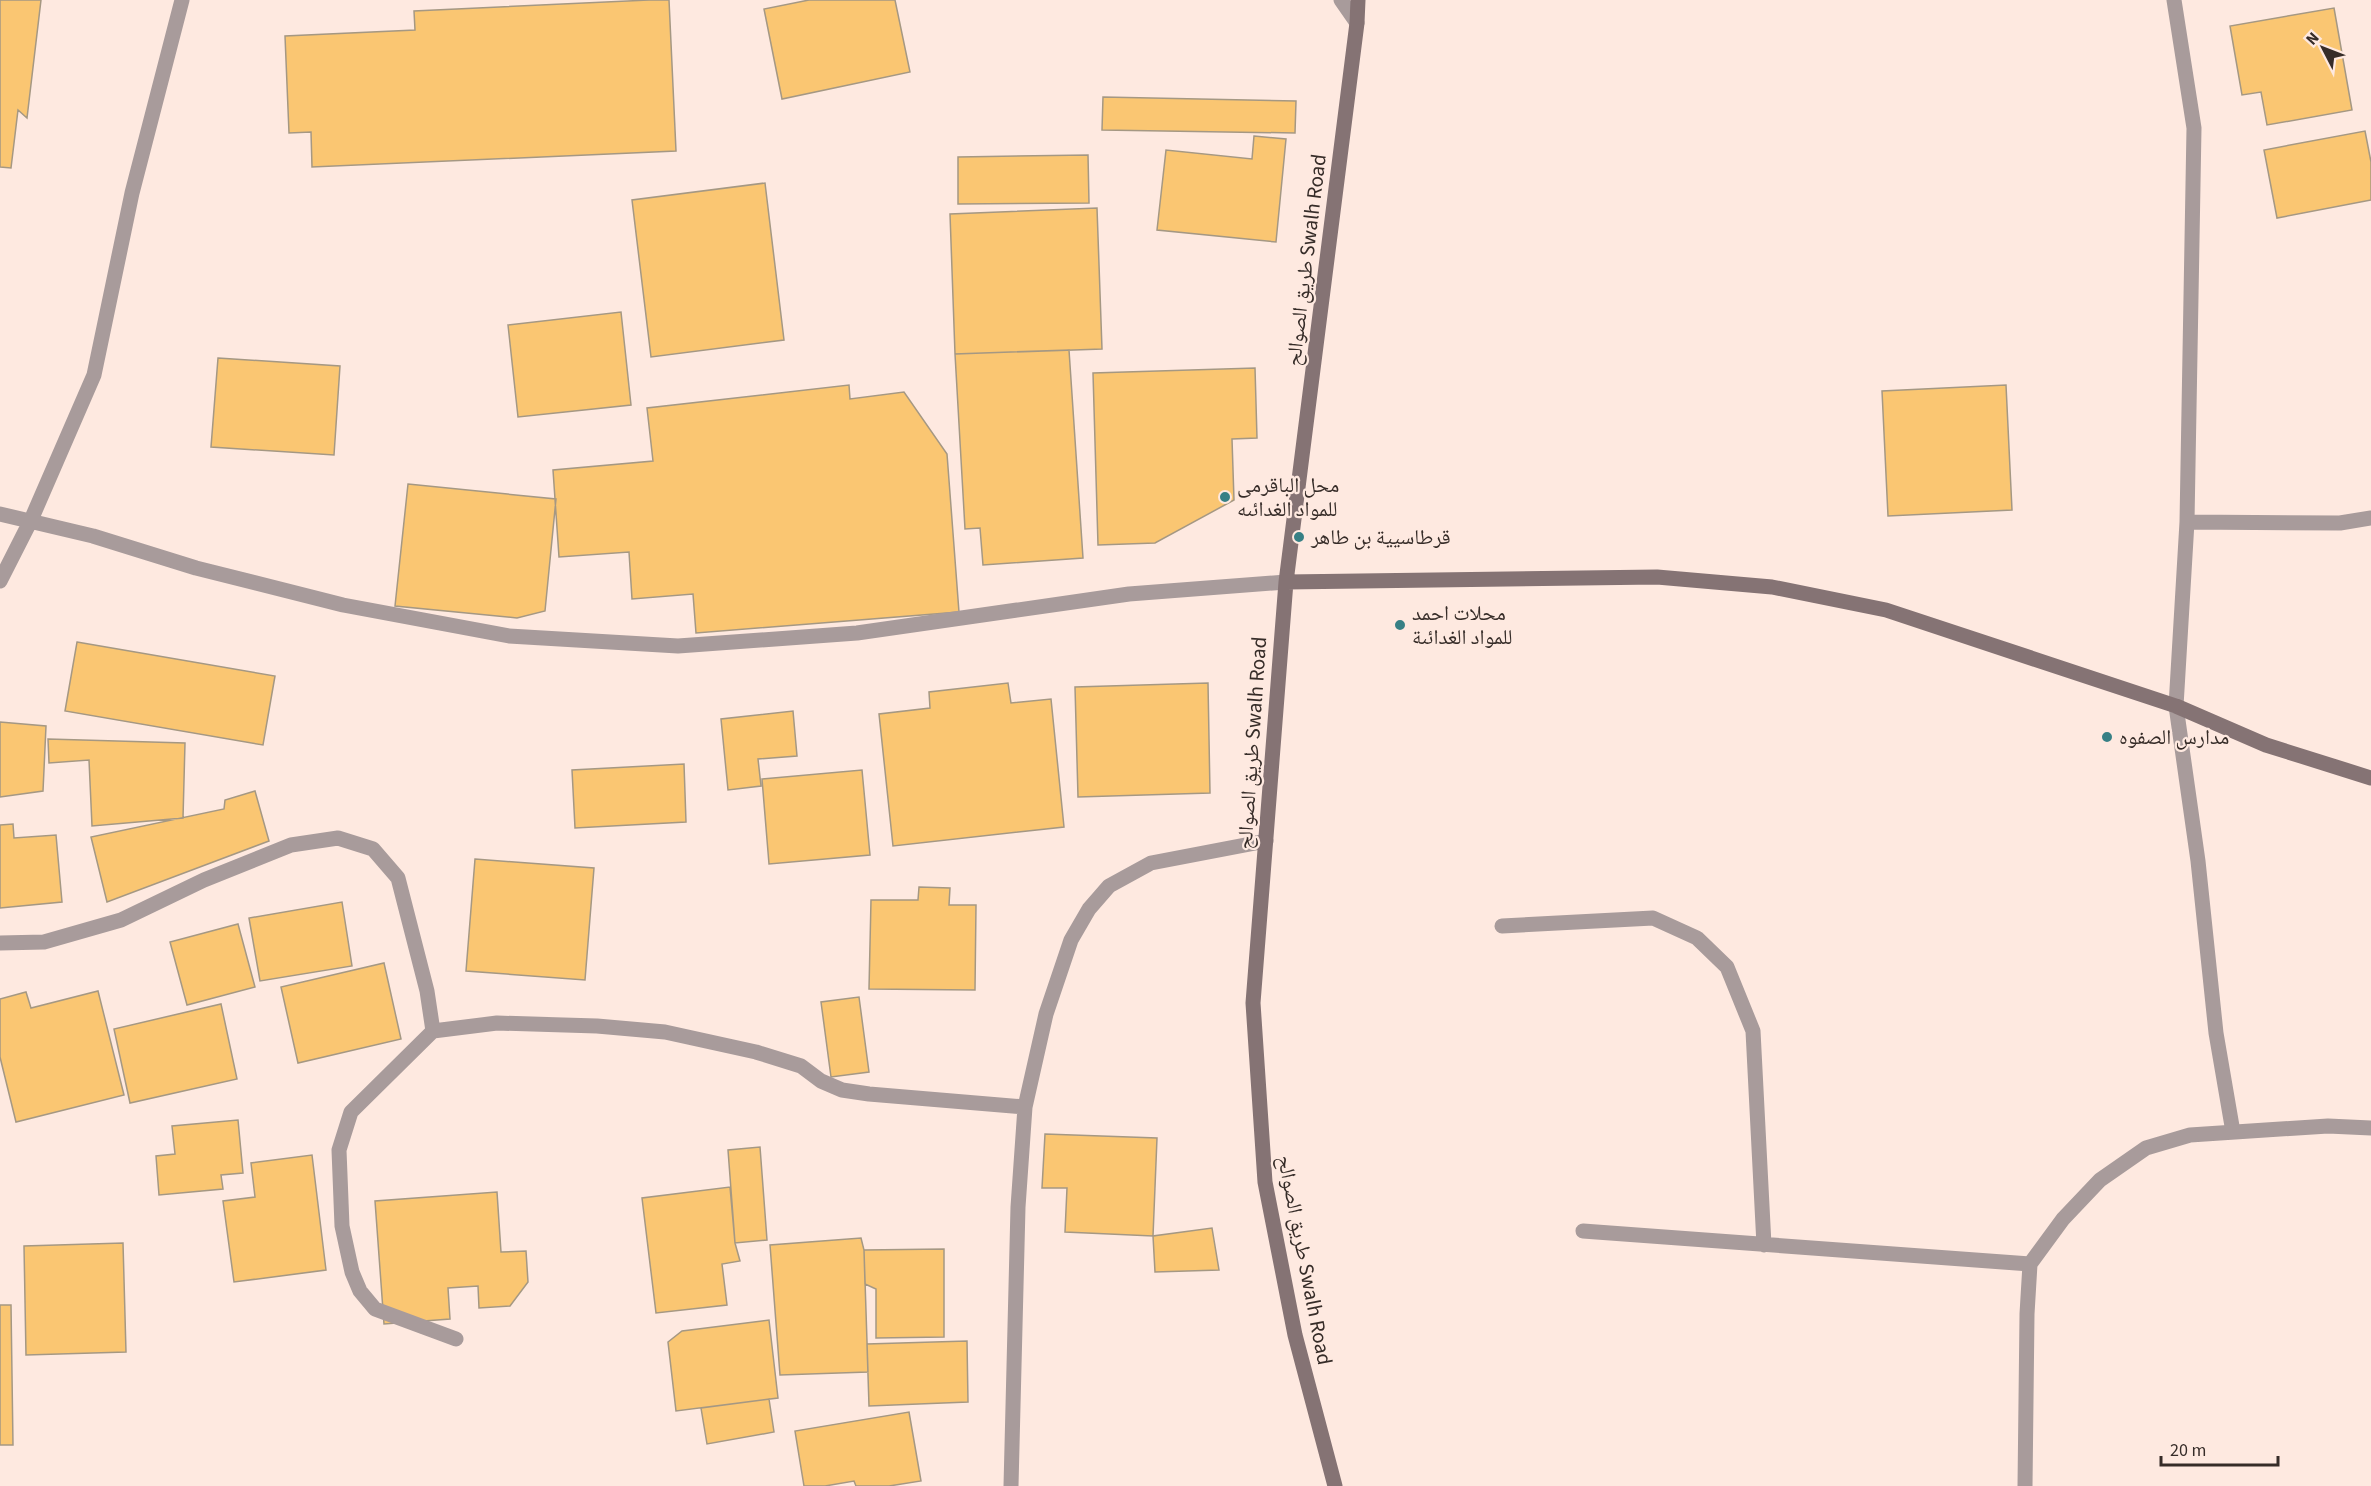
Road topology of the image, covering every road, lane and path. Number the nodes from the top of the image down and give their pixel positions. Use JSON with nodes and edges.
{"nodes":[{"id":1,"x":182,"y":0,"type":"edge"},
{"id":2,"x":1341,"y":0,"type":"edge"},
{"id":3,"x":1358,"y":0,"type":"edge"},
{"id":4,"x":2174,"y":0,"type":"edge"},
{"id":5,"x":1357,"y":24,"type":"junction"},
{"id":6,"x":0,"y":514,"type":"edge"},
{"id":7,"x":2371,"y":518,"type":"edge"},
{"id":8,"x":31,"y":520,"type":"junction"},
{"id":9,"x":2187,"y":522,"type":"junction"},
{"id":10,"x":0,"y":581,"type":"edge"},
{"id":11,"x":1286,"y":582,"type":"junction"},
{"id":12,"x":2176,"y":706,"type":"junction"},
{"id":13,"x":2371,"y":778,"type":"edge"},
{"id":14,"x":1266,"y":840,"type":"junction"},
{"id":15,"x":1502,"y":926,"type":"dead end"},
{"id":16,"x":0,"y":943,"type":"edge"},
{"id":17,"x":433,"y":1031,"type":"junction"},
{"id":18,"x":1025,"y":1107,"type":"junction"},
{"id":19,"x":2371,"y":1128,"type":"edge"},
{"id":20,"x":2233,"y":1132,"type":"junction"},
{"id":21,"x":1582,"y":1231,"type":"dead end"},
{"id":22,"x":1764,"y":1245,"type":"junction"},
{"id":23,"x":2030,"y":1264,"type":"junction"},
{"id":24,"x":456,"y":1339,"type":"dead end"},
{"id":25,"x":1011,"y":1486,"type":"edge"},
{"id":26,"x":1335,"y":1486,"type":"edge"},
{"id":27,"x":2025,"y":1486,"type":"edge"}],
"edges":[{"from":1,"to":8,"type":"street"},
{"from":2,"to":5,"type":"street"},
{"from":3,"to":5,"type":"street","name":"طريق الصوالح Swalh Road"},
{"from":4,"to":9,"type":"street"},
{"from":5,"to":11,"type":"street","name":"طريق الصوالح Swalh Road"},
{"from":6,"to":8,"type":"street"},
{"from":7,"to":9,"type":"street"},
{"from":8,"to":10,"type":"street"},
{"from":8,"to":11,"type":"street"},
{"from":9,"to":12,"type":"street"},
{"from":11,"to":12,"type":"street"},
{"from":11,"to":14,"type":"street","name":"طريق الصوالح Swalh Road"},
{"from":12,"to":13,"type":"street"},
{"from":12,"to":20,"type":"street"},
{"from":14,"to":18,"type":"street"},
{"from":14,"to":26,"type":"street","name":"طريق الصوالح Swalh Road"},
{"from":15,"to":22,"type":"street"},
{"from":16,"to":17,"type":"street"},
{"from":17,"to":18,"type":"street"},
{"from":17,"to":24,"type":"street"},
{"from":18,"to":25,"type":"street"},
{"from":19,"to":20,"type":"street"},
{"from":20,"to":23,"type":"street"},
{"from":21,"to":22,"type":"street"},
{"from":22,"to":23,"type":"street"},
{"from":23,"to":27,"type":"street"}]}
